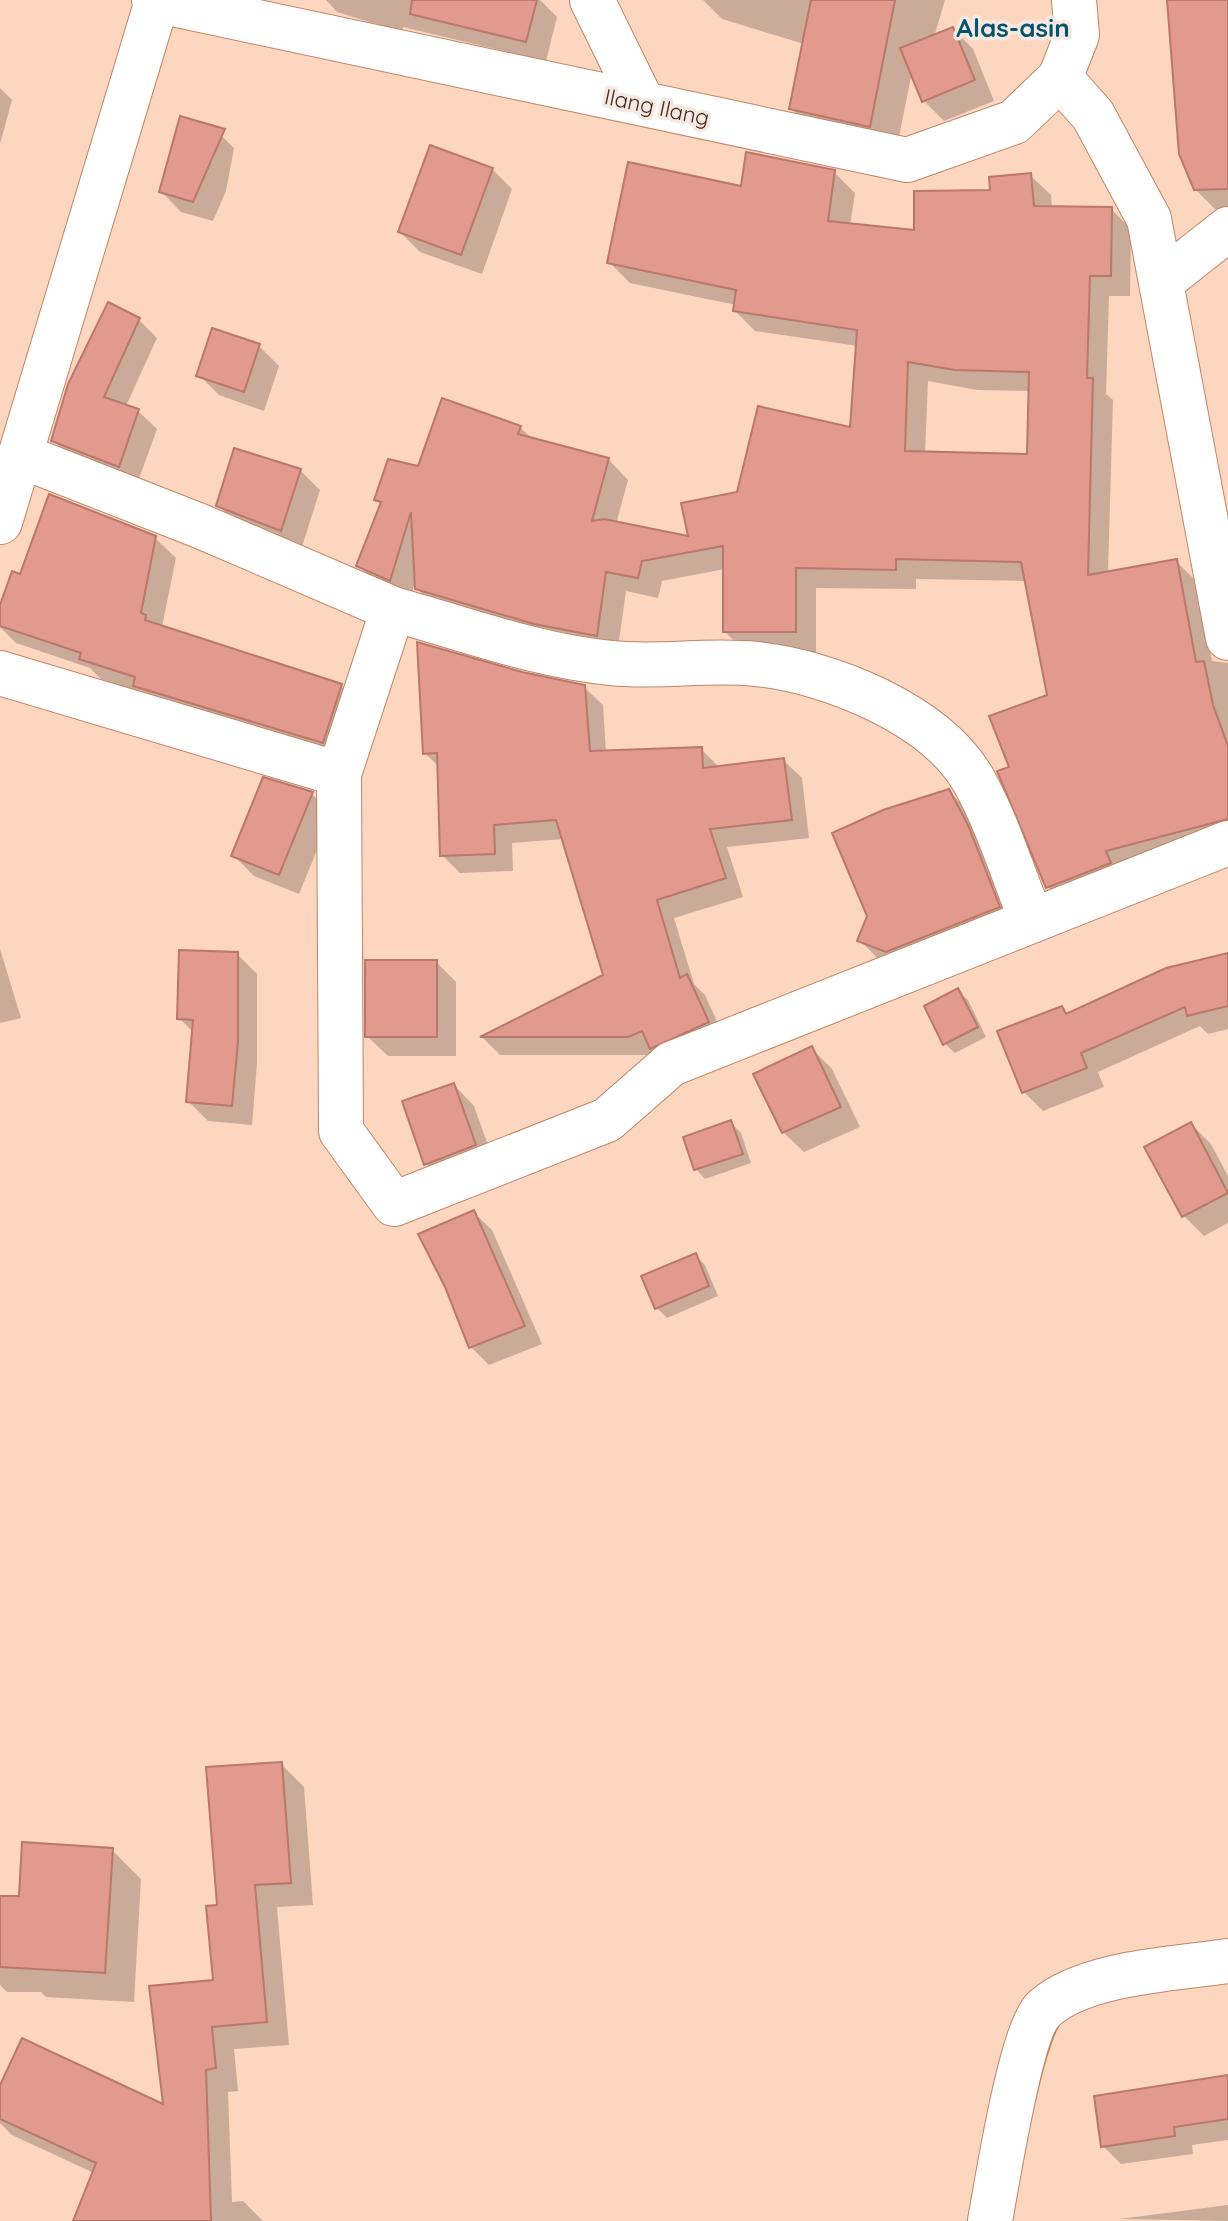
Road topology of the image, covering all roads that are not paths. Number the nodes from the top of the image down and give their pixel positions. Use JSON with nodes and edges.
{"nodes":[{"id":1,"x":155,"y":0,"type":"edge"},
{"id":2,"x":592,"y":0,"type":"edge"},
{"id":3,"x":1074,"y":0,"type":"edge"},
{"id":4,"x":1060,"y":78,"type":"junction"},
{"id":5,"x":643,"y":104,"type":"junction"},
{"id":6,"x":1228,"y":229,"type":"edge"},
{"id":7,"x":1161,"y":282,"type":"junction"},
{"id":8,"x":21,"y":456,"type":"junction"},
{"id":9,"x":0,"y":522,"type":"edge"},
{"id":10,"x":393,"y":609,"type":"junction"},
{"id":11,"x":1228,"y":638,"type":"edge"},
{"id":12,"x":0,"y":673,"type":"edge"},
{"id":13,"x":339,"y":774,"type":"junction"},
{"id":14,"x":1228,"y":843,"type":"edge"},
{"id":15,"x":1032,"y":921,"type":"junction"},
{"id":16,"x":1228,"y":1961,"type":"edge"},
{"id":17,"x":990,"y":2221,"type":"edge"}],
"edges":[{"from":1,"to":5,"type":"street","name":"Ilang Ilang"},
{"from":1,"to":8,"type":"street"},
{"from":2,"to":5,"type":"street"},
{"from":3,"to":4,"type":"street","name":"Ilang Ilang"},
{"from":4,"to":5,"type":"street","name":"Ilang Ilang"},
{"from":4,"to":7,"type":"street"},
{"from":6,"to":7,"type":"street"},
{"from":7,"to":11,"type":"street"},
{"from":8,"to":9,"type":"street"},
{"from":8,"to":10,"type":"street"},
{"from":10,"to":13,"type":"street"},
{"from":10,"to":15,"type":"street"},
{"from":12,"to":13,"type":"street"},
{"from":13,"to":15,"type":"street"},
{"from":14,"to":15,"type":"street"},
{"from":16,"to":17,"type":"street"}]}
